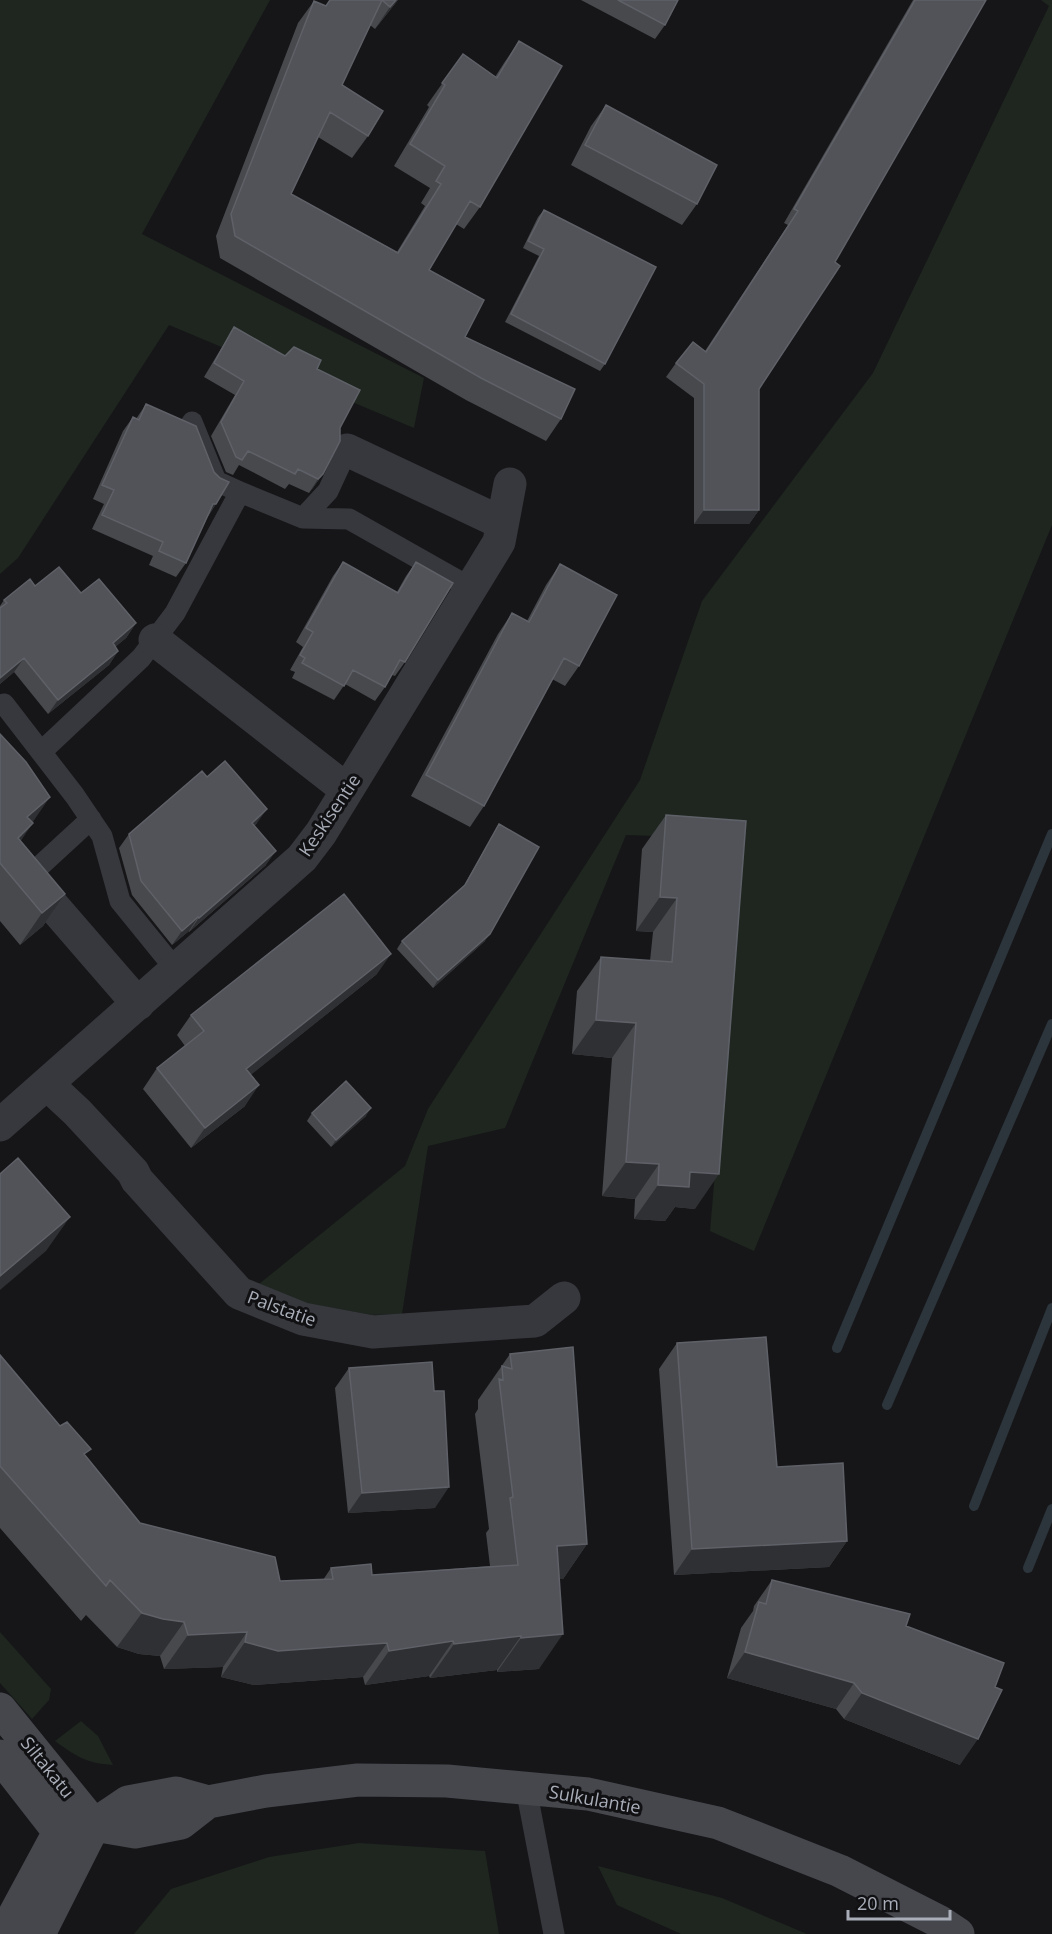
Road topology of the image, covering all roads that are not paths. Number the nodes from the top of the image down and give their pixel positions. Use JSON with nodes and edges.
{"nodes":[{"id":1,"x":192,"y":422,"type":"edge"},
{"id":2,"x":347,"y":450,"type":"joint"},
{"id":3,"x":510,"y":484,"type":"dead end"},
{"id":4,"x":240,"y":492,"type":"junction"},
{"id":5,"x":303,"y":518,"type":"junction"},
{"id":6,"x":502,"y":523,"type":"junction"},
{"id":7,"x":471,"y":588,"type":"junction"},
{"id":8,"x":155,"y":640,"type":"junction"},
{"id":9,"x":4,"y":704,"type":"dead end"},
{"id":10,"x":41,"y":752,"type":"junction"},
{"id":11,"x":347,"y":790,"type":"junction"},
{"id":12,"x":91,"y":819,"type":"junction"},
{"id":13,"x":28,"y":877,"type":"joint"},
{"id":14,"x":176,"y":970,"type":"junction"},
{"id":15,"x":138,"y":1004,"type":"junction"},
{"id":16,"x":47,"y":1084,"type":"junction"},
{"id":17,"x":0,"y":1125,"type":"edge"},
{"id":18,"x":564,"y":1298,"type":"dead end"},
{"id":19,"x":0,"y":1709,"type":"edge"},
{"id":20,"x":0,"y":1756,"type":"edge"},
{"id":21,"x":526,"y":1788,"type":"junction"},
{"id":22,"x":94,"y":1825,"type":"junction"},
{"id":23,"x":59,"y":1832,"type":"junction"},
{"id":24,"x":4,"y":1934,"type":"edge"},
{"id":25,"x":39,"y":1934,"type":"edge"},
{"id":26,"x":554,"y":1934,"type":"edge"},
{"id":27,"x":958,"y":1934,"type":"edge"}],
"edges":[{"from":1,"to":4,"type":"lane"},
{"from":2,"to":5,"type":"lane"},
{"from":2,"to":6,"type":"street"},
{"from":3,"to":6,"type":"street","name":"Keskisentie"},
{"from":4,"to":5,"type":"lane"},
{"from":4,"to":8,"type":"lane"},
{"from":5,"to":7,"type":"lane"},
{"from":6,"to":7,"type":"street","name":"Keskisentie"},
{"from":7,"to":11,"type":"street","name":"Keskisentie"},
{"from":8,"to":10,"type":"lane"},
{"from":8,"to":11,"type":"street"},
{"from":9,"to":10,"type":"lane"},
{"from":10,"to":12,"type":"lane"},
{"from":11,"to":14,"type":"street","name":"Keskisentie"},
{"from":12,"to":13,"type":"lane"},
{"from":12,"to":14,"type":"lane"},
{"from":13,"to":15,"type":"street"},
{"from":14,"to":15,"type":"street","name":"Keskisentie"},
{"from":15,"to":16,"type":"street","name":"Keskisentie"},
{"from":16,"to":17,"type":"street","name":"Keskisentie"},
{"from":16,"to":18,"type":"street","name":"Palstatie"},
{"from":19,"to":22,"type":"main road","name":"Siltakatu"},
{"from":20,"to":23,"type":"main road","name":"Siltakatu"},
{"from":21,"to":22,"type":"main road","name":"Sulkulantie"},
{"from":21,"to":26,"type":"lane"},
{"from":21,"to":27,"type":"main road","name":"Sulkulantie"},
{"from":22,"to":23,"type":"main road","name":"Sulkulantie"},
{"from":22,"to":25,"type":"main road"},
{"from":23,"to":24,"type":"main road"}]}
